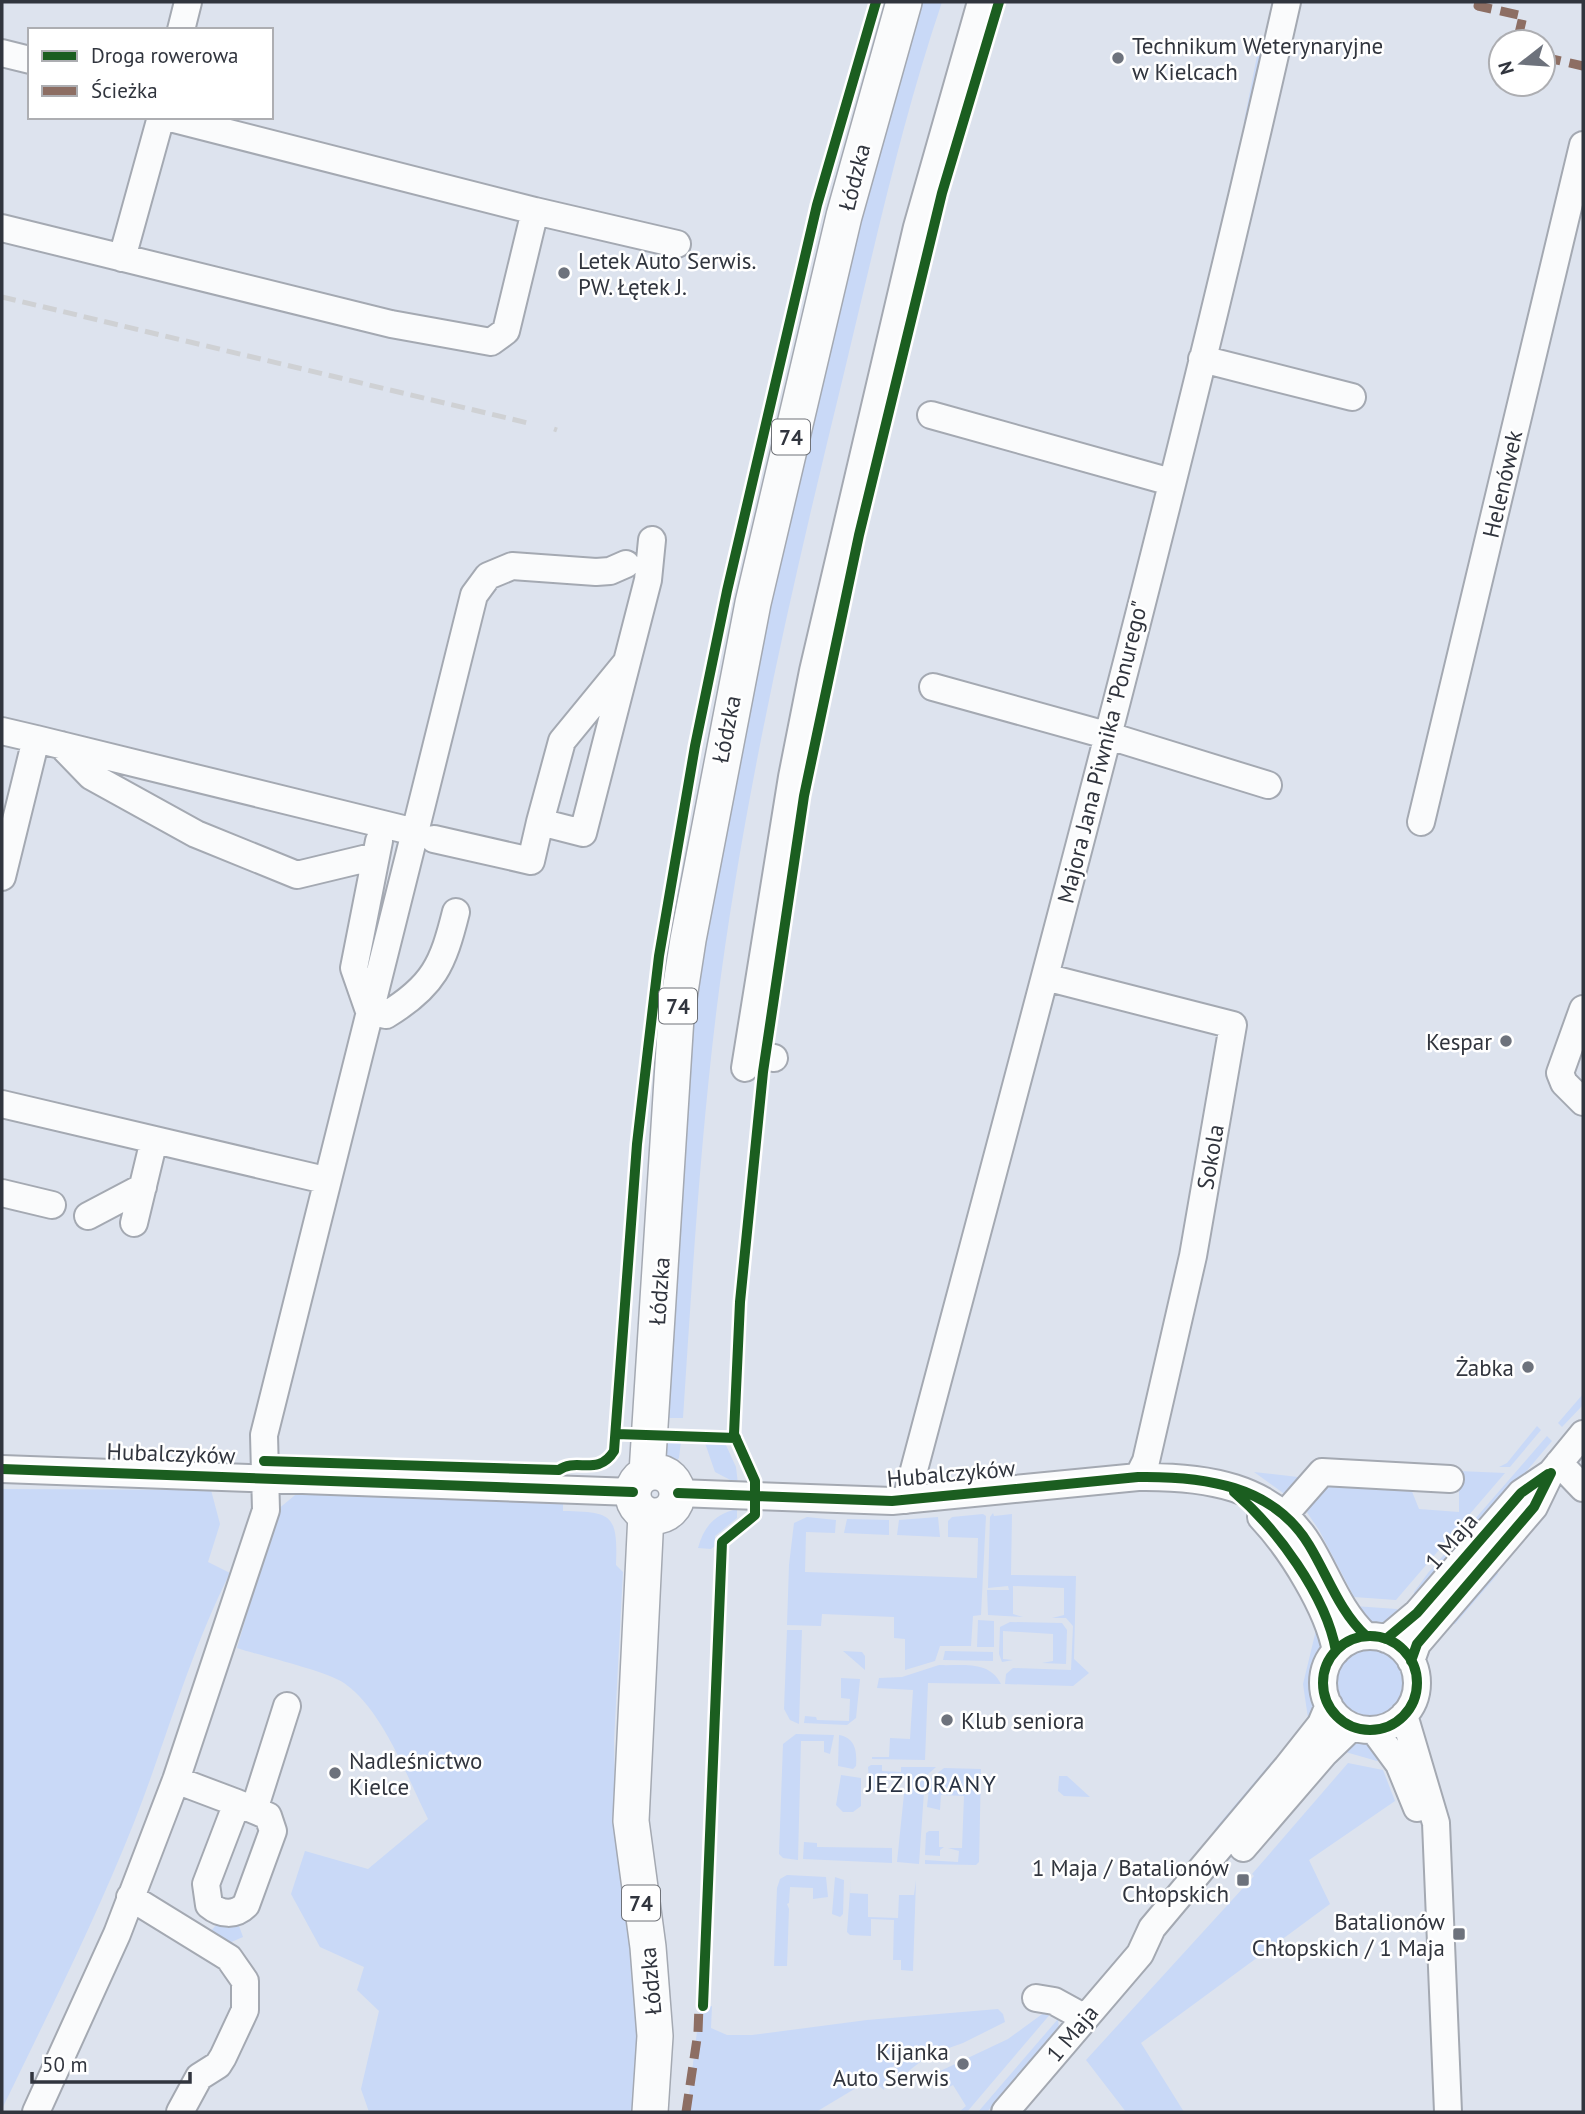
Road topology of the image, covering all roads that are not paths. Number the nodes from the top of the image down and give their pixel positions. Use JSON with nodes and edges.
{"nodes":[{"id":1,"x":188,"y":2,"type":"edge"},
{"id":2,"x":904,"y":2,"type":"edge"},
{"id":3,"x":981,"y":2,"type":"edge"},
{"id":4,"x":1287,"y":2,"type":"edge"},
{"id":5,"x":182,"y":28,"type":"edge"},
{"id":6,"x":2,"y":53,"type":"edge"},
{"id":7,"x":28,"y":60,"type":"edge"},
{"id":8,"x":162,"y":119,"type":"edge"},
{"id":9,"x":171,"y":119,"type":"edge"},
{"id":10,"x":1583,"y":145,"type":"edge"},
{"id":11,"x":536,"y":211,"type":"junction"},
{"id":12,"x":2,"y":228,"type":"edge"},
{"id":13,"x":677,"y":244,"type":"dead end"},
{"id":14,"x":122,"y":258,"type":"junction"},
{"id":15,"x":1202,"y":359,"type":"junction"},
{"id":16,"x":1352,"y":397,"type":"dead end"},
{"id":17,"x":931,"y":415,"type":"dead end"},
{"id":18,"x":1171,"y":482,"type":"junction"},
{"id":19,"x":652,"y":540,"type":"dead end"},
{"id":20,"x":626,"y":564,"type":"dead end"},
{"id":21,"x":626,"y":663,"type":"junction"},
{"id":22,"x":933,"y":687,"type":"dead end"},
{"id":23,"x":2,"y":731,"type":"edge"},
{"id":24,"x":1106,"y":735,"type":"junction"},
{"id":25,"x":49,"y":742,"type":"junction"},
{"id":26,"x":1268,"y":785,"type":"dead end"},
{"id":27,"x":540,"y":822,"type":"junction"},
{"id":28,"x":1421,"y":822,"type":"dead end"},
{"id":29,"x":382,"y":824,"type":"junction"},
{"id":30,"x":424,"y":836,"type":"junction"},
{"id":31,"x":376,"y":856,"type":"junction"},
{"id":32,"x":2,"y":877,"type":"edge"},
{"id":33,"x":456,"y":912,"type":"dead end"},
{"id":34,"x":1045,"y":976,"type":"junction"},
{"id":35,"x":1583,"y":1009,"type":"edge"},
{"id":36,"x":369,"y":1011,"type":"junction"},
{"id":37,"x":774,"y":1058,"type":"dead end"},
{"id":38,"x":1583,"y":1102,"type":"edge"},
{"id":39,"x":3,"y":1107,"type":"edge"},
{"id":40,"x":154,"y":1140,"type":"junction"},
{"id":41,"x":325,"y":1180,"type":"junction"},
{"id":42,"x":143,"y":1187,"type":"junction"},
{"id":43,"x":2,"y":1194,"type":"edge"},
{"id":44,"x":52,"y":1205,"type":"dead end"},
{"id":45,"x":88,"y":1216,"type":"dead end"},
{"id":46,"x":134,"y":1223,"type":"dead end"},
{"id":47,"x":1583,"y":1434,"type":"edge"},
{"id":48,"x":1555,"y":1468,"type":"junction"},
{"id":49,"x":2,"y":1469,"type":"edge"},
{"id":50,"x":1138,"y":1477,"type":"junction"},
{"id":51,"x":265,"y":1478,"type":"junction"},
{"id":52,"x":1450,"y":1479,"type":"dead end"},
{"id":53,"x":1583,"y":1488,"type":"edge"},
{"id":54,"x":642,"y":1493,"type":"junction"},
{"id":55,"x":678,"y":1493,"type":"joint"},
{"id":56,"x":906,"y":1500,"type":"junction"},
{"id":57,"x":1279,"y":1522,"type":"junction"},
{"id":58,"x":1376,"y":1638,"type":"junction"},
{"id":59,"x":1336,"y":1651,"type":"junction"},
{"id":60,"x":1411,"y":1661,"type":"junction"},
{"id":61,"x":1329,"y":1705,"type":"junction"},
{"id":62,"x":287,"y":1706,"type":"dead end"},
{"id":63,"x":1404,"y":1715,"type":"junction"},
{"id":64,"x":1363,"y":1728,"type":"junction"},
{"id":65,"x":176,"y":1780,"type":"junction"},
{"id":66,"x":1438,"y":1884,"type":"junction"},
{"id":67,"x":130,"y":1897,"type":"junction"},
{"id":68,"x":1140,"y":1954,"type":"junction"},
{"id":69,"x":1036,"y":1998,"type":"dead end"},
{"id":70,"x":1085,"y":2018,"type":"junction"},
{"id":71,"x":45,"y":2109,"type":"edge"},
{"id":72,"x":180,"y":2112,"type":"edge"},
{"id":73,"x":650,"y":2112,"type":"edge"},
{"id":74,"x":1005,"y":2112,"type":"edge"},
{"id":75,"x":1448,"y":2112,"type":"edge"}],
"edges":[{"from":1,"to":5,"type":"street"},
{"from":2,"to":54,"type":"main road","name":"Łódzka","number":"74"},
{"from":3,"to":37,"type":"street"},
{"from":4,"to":15,"type":"street","name":"Majora Jana Piwnika \"Ponurego\""},
{"from":6,"to":7,"type":"street"},
{"from":8,"to":14,"type":"street"},
{"from":9,"to":11,"type":"street"},
{"from":10,"to":28,"type":"street","name":"Helenówek"},
{"from":11,"to":13,"type":"street"},
{"from":11,"to":14,"type":"street"},
{"from":12,"to":14,"type":"street"},
{"from":15,"to":16,"type":"street"},
{"from":15,"to":18,"type":"street","name":"Majora Jana Piwnika \"Ponurego\""},
{"from":17,"to":18,"type":"street"},
{"from":18,"to":24,"type":"street","name":"Majora Jana Piwnika \"Ponurego\""},
{"from":19,"to":21,"type":"street"},
{"from":20,"to":30,"type":"street"},
{"from":21,"to":27,"type":"street"},
{"from":21,"to":27,"type":"street"},
{"from":22,"to":24,"type":"street"},
{"from":23,"to":25,"type":"street"},
{"from":24,"to":26,"type":"street"},
{"from":24,"to":34,"type":"street","name":"Majora Jana Piwnika \"Ponurego\""},
{"from":25,"to":29,"type":"street"},
{"from":25,"to":31,"type":"street"},
{"from":25,"to":32,"type":"street"},
{"from":27,"to":30,"type":"street"},
{"from":29,"to":30,"type":"street"},
{"from":29,"to":31,"type":"street"},
{"from":30,"to":36,"type":"street"},
{"from":31,"to":36,"type":"street"},
{"from":33,"to":36,"type":"street"},
{"from":34,"to":50,"type":"street","name":"Sokola"},
{"from":34,"to":56,"type":"street","name":"Majora Jana Piwnika \"Ponurego\""},
{"from":35,"to":38,"type":"street"},
{"from":36,"to":41,"type":"street"},
{"from":39,"to":40,"type":"street"},
{"from":40,"to":41,"type":"street"},
{"from":40,"to":42,"type":"street"},
{"from":41,"to":51,"type":"street"},
{"from":42,"to":45,"type":"street"},
{"from":42,"to":46,"type":"street"},
{"from":43,"to":44,"type":"street"},
{"from":47,"to":48,"type":"street","name":"1 Maja"},
{"from":48,"to":53,"type":"street"},
{"from":48,"to":58,"type":"street","name":"1 Maja"},
{"from":48,"to":60,"type":"street","name":"1 Maja"},
{"from":49,"to":51,"type":"street","name":"Hubalczyków"},
{"from":50,"to":56,"type":"street","name":"Hubalczyków"},
{"from":50,"to":57,"type":"street","name":"Hubalczyków"},
{"from":51,"to":54,"type":"street","name":"Hubalczyków"},
{"from":51,"to":65,"type":"street"},
{"from":52,"to":57,"type":"street"},
{"from":54,"to":55,"type":"main road"},
{"from":54,"to":73,"type":"main road","name":"Łódzka","number":"74"},
{"from":55,"to":56,"type":"street","name":"Hubalczyków"},
{"from":57,"to":58,"type":"street","name":"Hubalczyków"},
{"from":57,"to":59,"type":"street","name":"Hubalczyków"},
{"from":58,"to":59,"type":"street"},
{"from":58,"to":60,"type":"street"},
{"from":59,"to":61,"type":"street"},
{"from":60,"to":63,"type":"street"},
{"from":61,"to":64,"type":"street"},
{"from":61,"to":68,"type":"street","name":"1 Maja"},
{"from":62,"to":65,"type":"street"},
{"from":63,"to":64,"type":"street"},
{"from":63,"to":66,"type":"street"},
{"from":64,"to":66,"type":"street"},
{"from":64,"to":68,"type":"street","name":"1 Maja"},
{"from":65,"to":67,"type":"street"},
{"from":66,"to":75,"type":"street"},
{"from":67,"to":71,"type":"street"},
{"from":67,"to":72,"type":"street"},
{"from":68,"to":70,"type":"street","name":"1 Maja"},
{"from":69,"to":70,"type":"street"},
{"from":70,"to":74,"type":"street","name":"1 Maja"}]}
